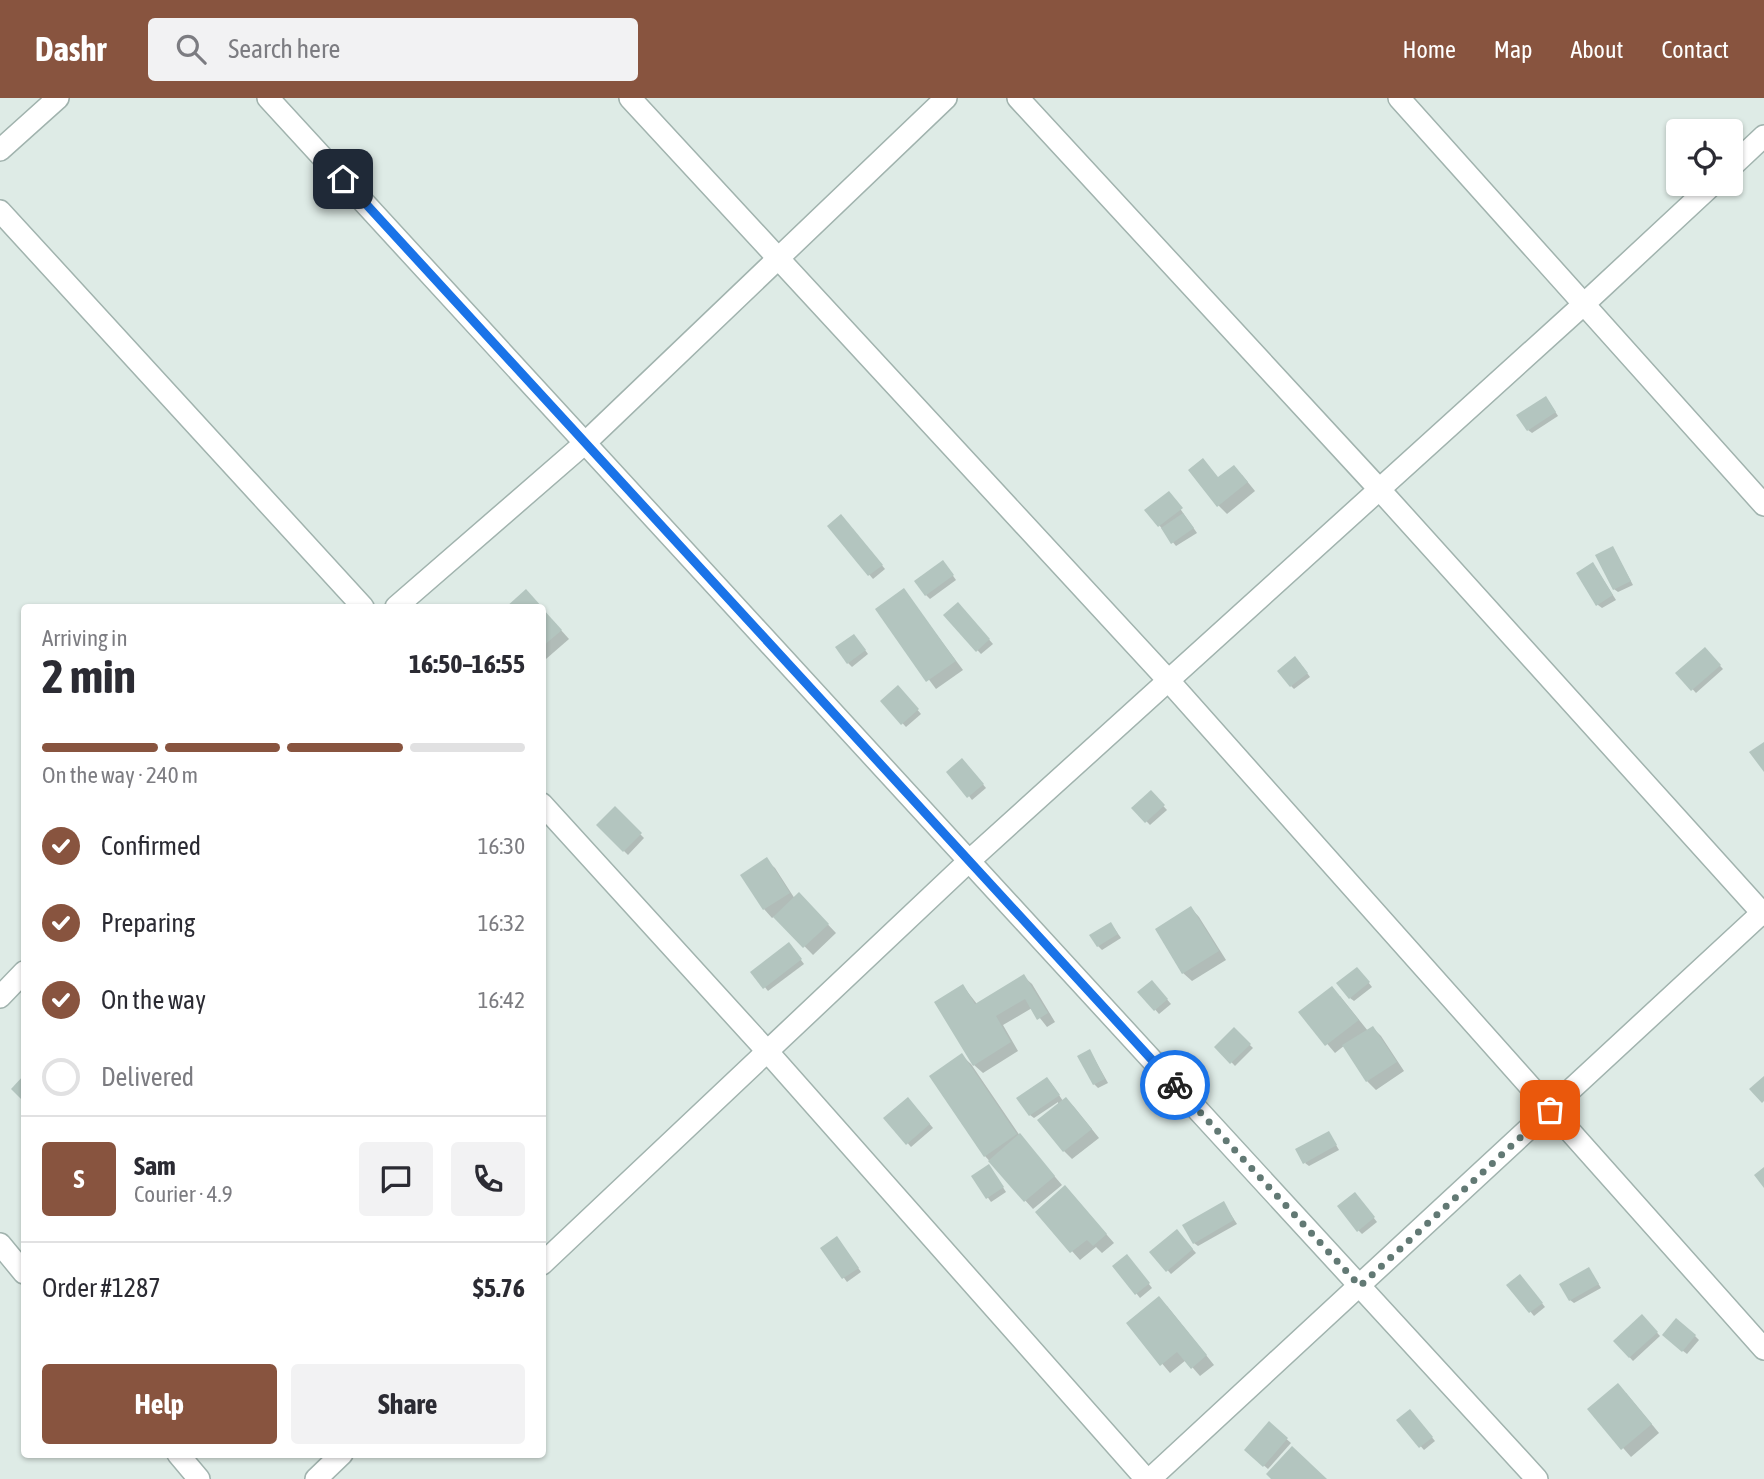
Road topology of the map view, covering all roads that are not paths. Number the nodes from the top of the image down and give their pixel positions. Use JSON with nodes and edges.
{"nodes":[{"id":1,"x":58,"y":98,"type":"edge"},
{"id":2,"x":268,"y":98,"type":"edge"},
{"id":3,"x":630,"y":98,"type":"edge"},
{"id":4,"x":946,"y":98,"type":"edge"},
{"id":5,"x":1018,"y":98,"type":"edge"},
{"id":6,"x":1399,"y":98,"type":"edge"},
{"id":7,"x":1764,"y":136,"type":"edge"},
{"id":8,"x":0,"y":150,"type":"edge"},
{"id":9,"x":1743,"y":156,"type":"edge"},
{"id":10,"x":1700,"y":196,"type":"edge"},
{"id":11,"x":0,"y":211,"type":"edge"},
{"id":12,"x":778,"y":258,"type":"junction"},
{"id":13,"x":1584,"y":304,"type":"junction"},
{"id":14,"x":585,"y":443,"type":"junction"},
{"id":15,"x":1380,"y":490,"type":"junction"},
{"id":16,"x":1764,"y":505,"type":"edge"},
{"id":17,"x":360,"y":604,"type":"edge"},
{"id":18,"x":399,"y":604,"type":"edge"},
{"id":19,"x":1168,"y":680,"type":"junction"},
{"id":20,"x":546,"y":808,"type":"edge"},
{"id":21,"x":969,"y":861,"type":"junction"},
{"id":22,"x":1763,"y":913,"type":"edge"},
{"id":23,"x":21,"y":975,"type":"edge"},
{"id":24,"x":0,"y":997,"type":"edge"},
{"id":25,"x":767,"y":1051,"type":"junction"},
{"id":26,"x":1550,"y":1110,"type":"junction"},
{"id":27,"x":0,"y":1244,"type":"edge"},
{"id":28,"x":546,"y":1260,"type":"edge"},
{"id":29,"x":21,"y":1269,"type":"edge"},
{"id":30,"x":1360,"y":1286,"type":"junction"},
{"id":31,"x":1764,"y":1349,"type":"edge"},
{"id":32,"x":181,"y":1458,"type":"edge"},
{"id":33,"x":338,"y":1458,"type":"edge"},
{"id":34,"x":199,"y":1479,"type":"edge"},
{"id":35,"x":316,"y":1479,"type":"edge"},
{"id":36,"x":1148,"y":1479,"type":"edge"},
{"id":37,"x":1537,"y":1479,"type":"edge"}],
"edges":[{"from":1,"to":8,"type":"street"},
{"from":2,"to":14,"type":"street"},
{"from":3,"to":12,"type":"street"},
{"from":4,"to":12,"type":"street"},
{"from":5,"to":15,"type":"street"},
{"from":6,"to":13,"type":"street"},
{"from":7,"to":9,"type":"street"},
{"from":10,"to":13,"type":"street"},
{"from":11,"to":17,"type":"street"},
{"from":12,"to":14,"type":"street"},
{"from":12,"to":19,"type":"street"},
{"from":13,"to":15,"type":"street"},
{"from":13,"to":16,"type":"street"},
{"from":14,"to":18,"type":"street"},
{"from":14,"to":21,"type":"street"},
{"from":15,"to":19,"type":"street"},
{"from":15,"to":22,"type":"street"},
{"from":19,"to":21,"type":"street"},
{"from":19,"to":26,"type":"street"},
{"from":20,"to":25,"type":"street"},
{"from":21,"to":25,"type":"street"},
{"from":21,"to":30,"type":"street"},
{"from":22,"to":26,"type":"street"},
{"from":23,"to":24,"type":"street"},
{"from":25,"to":28,"type":"street"},
{"from":25,"to":36,"type":"street"},
{"from":26,"to":30,"type":"street"},
{"from":26,"to":31,"type":"street"},
{"from":27,"to":29,"type":"street"},
{"from":30,"to":36,"type":"street"},
{"from":30,"to":37,"type":"street"},
{"from":32,"to":34,"type":"street"},
{"from":33,"to":35,"type":"street"}]}
